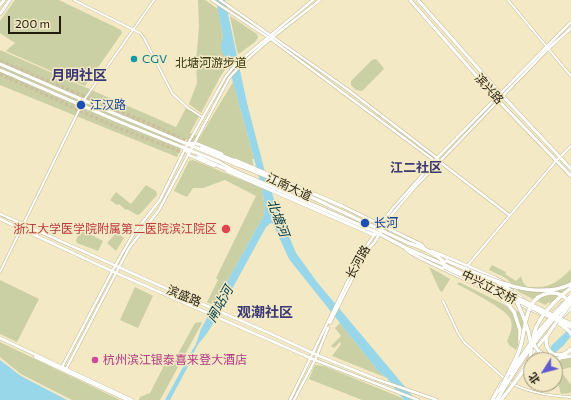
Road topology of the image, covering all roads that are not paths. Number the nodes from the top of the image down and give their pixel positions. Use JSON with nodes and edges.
{"nodes":[{"id":1,"x":4,"y":0,"type":"edge"},
{"id":2,"x":10,"y":0,"type":"edge"},
{"id":3,"x":74,"y":0,"type":"edge"},
{"id":4,"x":154,"y":0,"type":"edge"},
{"id":5,"x":212,"y":0,"type":"edge"},
{"id":6,"x":220,"y":0,"type":"edge"},
{"id":7,"x":313,"y":0,"type":"edge"},
{"id":8,"x":320,"y":0,"type":"edge"},
{"id":9,"x":410,"y":0,"type":"edge"},
{"id":10,"x":418,"y":0,"type":"edge"},
{"id":11,"x":508,"y":0,"type":"edge"},
{"id":12,"x":0,"y":6,"type":"edge"},
{"id":13,"x":0,"y":14,"type":"edge"},
{"id":14,"x":571,"y":22,"type":"edge"},
{"id":15,"x":571,"y":28,"type":"edge"},
{"id":16,"x":134,"y":29,"type":"junction"},
{"id":17,"x":272,"y":37,"type":"junction"},
{"id":18,"x":267,"y":38,"type":"junction"},
{"id":19,"x":546,"y":46,"type":"junction"},
{"id":20,"x":548,"y":49,"type":"junction"},
{"id":21,"x":255,"y":50,"type":"junction"},
{"id":22,"x":0,"y":64,"type":"edge"},
{"id":23,"x":0,"y":70,"type":"edge"},
{"id":24,"x":571,"y":76,"type":"edge"},
{"id":25,"x":221,"y":90,"type":"junction"},
{"id":26,"x":500,"y":93,"type":"junction"},
{"id":27,"x":504,"y":96,"type":"junction"},
{"id":28,"x":496,"y":98,"type":"junction"},
{"id":29,"x":84,"y":100,"type":"junction"},
{"id":30,"x":499,"y":101,"type":"junction"},
{"id":31,"x":81,"y":106,"type":"junction"},
{"id":32,"x":203,"y":118,"type":"junction"},
{"id":33,"x":195,"y":143,"type":"junction"},
{"id":34,"x":189,"y":144,"type":"junction"},
{"id":35,"x":193,"y":146,"type":"junction"},
{"id":36,"x":571,"y":146,"type":"edge"},
{"id":37,"x":202,"y":148,"type":"tunnel mouth"},
{"id":38,"x":185,"y":149,"type":"junction"},
{"id":39,"x":191,"y":150,"type":"junction"},
{"id":40,"x":189,"y":155,"type":"junction"},
{"id":41,"x":198,"y":157,"type":"dead end"},
{"id":42,"x":559,"y":157,"type":"junction"},
{"id":43,"x":437,"y":158,"type":"junction"},
{"id":44,"x":435,"y":161,"type":"junction"},
{"id":45,"x":556,"y":161,"type":"junction"},
{"id":46,"x":440,"y":162,"type":"junction"},
{"id":47,"x":244,"y":166,"type":"junction"},
{"id":48,"x":571,"y":169,"type":"edge"},
{"id":49,"x":232,"y":171,"type":"junction"},
{"id":50,"x":243,"y":176,"type":"junction"},
{"id":51,"x":571,"y":176,"type":"edge"},
{"id":52,"x":292,"y":186,"type":"junction"},
{"id":53,"x":344,"y":207,"type":"junction"},
{"id":54,"x":342,"y":211,"type":"junction"},
{"id":55,"x":0,"y":214,"type":"edge"},
{"id":56,"x":510,"y":215,"type":"junction"},
{"id":57,"x":0,"y":219,"type":"edge"},
{"id":58,"x":23,"y":224,"type":"junction"},
{"id":59,"x":20,"y":228,"type":"junction"},
{"id":60,"x":379,"y":230,"type":"junction"},
{"id":61,"x":406,"y":248,"type":"junction"},
{"id":62,"x":431,"y":251,"type":"junction"},
{"id":63,"x":446,"y":264,"type":"junction"},
{"id":64,"x":115,"y":266,"type":"junction"},
{"id":65,"x":467,"y":266,"type":"junction"},
{"id":66,"x":119,"y":268,"type":"junction"},
{"id":67,"x":112,"y":271,"type":"junction"},
{"id":68,"x":0,"y":272,"type":"edge"},
{"id":69,"x":116,"y":273,"type":"junction"},
{"id":70,"x":496,"y":281,"type":"junction"},
{"id":71,"x":571,"y":284,"type":"edge"},
{"id":72,"x":571,"y":288,"type":"edge"},
{"id":73,"x":344,"y":292,"type":"junction"},
{"id":74,"x":571,"y":295,"type":"edge"},
{"id":75,"x":571,"y":300,"type":"edge"},
{"id":76,"x":443,"y":301,"type":"dead end"},
{"id":77,"x":571,"y":303,"type":"edge"},
{"id":78,"x":539,"y":308,"type":"junction"},
{"id":79,"x":571,"y":308,"type":"edge"},
{"id":80,"x":536,"y":312,"type":"junction"},
{"id":81,"x":553,"y":314,"type":"junction"},
{"id":82,"x":549,"y":318,"type":"junction"},
{"id":83,"x":561,"y":318,"type":"junction"},
{"id":84,"x":556,"y":321,"type":"junction"},
{"id":85,"x":571,"y":326,"type":"edge"},
{"id":86,"x":326,"y":328,"type":"junction"},
{"id":87,"x":571,"y":334,"type":"edge"},
{"id":88,"x":0,"y":339,"type":"edge"},
{"id":89,"x":571,"y":349,"type":"edge"},
{"id":90,"x":519,"y":352,"type":"junction"},
{"id":91,"x":539,"y":352,"type":"edge"},
{"id":92,"x":312,"y":353,"type":"junction"},
{"id":93,"x":317,"y":355,"type":"junction"},
{"id":94,"x":310,"y":358,"type":"junction"},
{"id":95,"x":314,"y":360,"type":"junction"},
{"id":96,"x":62,"y":368,"type":"junction"},
{"id":97,"x":65,"y":370,"type":"junction"},
{"id":98,"x":523,"y":372,"type":"edge"},
{"id":99,"x":518,"y":377,"type":"junction"},
{"id":100,"x":504,"y":379,"type":"junction"},
{"id":101,"x":512,"y":384,"type":"junction"},
{"id":102,"x":500,"y":390,"type":"junction"},
{"id":103,"x":571,"y":397,"type":"edge"},
{"id":104,"x":127,"y":400,"type":"edge"},
{"id":105,"x":132,"y":400,"type":"edge"},
{"id":106,"x":290,"y":400,"type":"edge"},
{"id":107,"x":294,"y":400,"type":"edge"},
{"id":108,"x":418,"y":400,"type":"edge"},
{"id":109,"x":437,"y":400,"type":"edge"},
{"id":110,"x":493,"y":400,"type":"edge"},
{"id":111,"x":497,"y":400,"type":"edge"},
{"id":112,"x":502,"y":400,"type":"edge"}],
"edges":[{"from":1,"to":12,"type":"main road"},
{"from":2,"to":13,"type":"main road"},
{"from":3,"to":16,"type":"street"},
{"from":4,"to":16,"type":"street"},
{"from":5,"to":18,"type":"main road"},
{"from":6,"to":17,"type":"main road"},
{"from":7,"to":17,"type":"main road"},
{"from":8,"to":17,"type":"main road"},
{"from":9,"to":28,"type":"main road","name":"滨兴路"},
{"from":10,"to":26,"type":"main road","name":"滨兴路"},
{"from":11,"to":19,"type":"street"},
{"from":14,"to":19,"type":"main road","name":"长河路"},
{"from":15,"to":20,"type":"main road","name":"长河路"},
{"from":16,"to":29,"type":"street"},
{"from":16,"to":32,"type":"street"},
{"from":17,"to":18,"type":"main road"},
{"from":17,"to":21,"type":"main road"},
{"from":17,"to":43,"type":"main road"},
{"from":17,"to":44,"type":"main road"},
{"from":18,"to":21,"type":"main road"},
{"from":19,"to":20,"type":"street"},
{"from":19,"to":26,"type":"main road","name":"长河路"},
{"from":20,"to":24,"type":"street"},
{"from":20,"to":27,"type":"main road","name":"长河路"},
{"from":21,"to":25,"type":"main road"},
{"from":22,"to":29,"type":"main road","name":"江南大道"},
{"from":23,"to":31,"type":"main road","name":"江南大道"},
{"from":25,"to":32,"type":"main road"},
{"from":25,"to":33,"type":"main road"},
{"from":26,"to":27,"type":"main road","name":"滨兴路"},
{"from":26,"to":28,"type":"main road","name":"长河路"},
{"from":27,"to":30,"type":"main road","name":"长河路"},
{"from":27,"to":42,"type":"main road","name":"滨兴路"},
{"from":28,"to":30,"type":"main road","name":"滨兴路"},
{"from":28,"to":43,"type":"main road","name":"长河路"},
{"from":29,"to":31,"type":"street"},
{"from":29,"to":34,"type":"main road","name":"江南大道"},
{"from":30,"to":45,"type":"main road","name":"滨兴路"},
{"from":30,"to":46,"type":"main road","name":"长河路"},
{"from":31,"to":38,"type":"main road","name":"江南大道"},
{"from":31,"to":58,"type":"street"},
{"from":32,"to":34,"type":"main road"},
{"from":33,"to":34,"type":"main road"},
{"from":33,"to":35,"type":"main road"},
{"from":33,"to":47,"type":"main road"},
{"from":34,"to":35,"type":"main road","name":"江南大道"},
{"from":34,"to":38,"type":"main road"},
{"from":35,"to":39,"type":"main road"},
{"from":35,"to":47,"type":"main road","name":"江南大道"},
{"from":36,"to":42,"type":"street"},
{"from":37,"to":47,"type":"highway"},
{"from":38,"to":39,"type":"main road","name":"江南大道"},
{"from":38,"to":40,"type":"main road"},
{"from":38,"to":64,"type":"main road"},
{"from":39,"to":40,"type":"main road"},
{"from":39,"to":49,"type":"main road","name":"江南大道"},
{"from":40,"to":50,"type":"main road"},
{"from":40,"to":66,"type":"main road"},
{"from":41,"to":49,"type":"highway"},
{"from":42,"to":45,"type":"street"},
{"from":42,"to":48,"type":"main road","name":"滨兴路"},
{"from":43,"to":44,"type":"main road","name":"长河路"},
{"from":43,"to":46,"type":"main road"},
{"from":44,"to":46,"type":"main road"},
{"from":44,"to":60,"type":"main road","name":"长河路"},
{"from":45,"to":51,"type":"main road","name":"滨兴路"},
{"from":45,"to":56,"type":"street"},
{"from":46,"to":56,"type":"main road"},
{"from":46,"to":60,"type":"main road","name":"长河路"},
{"from":47,"to":52,"type":"highway","name":"江南大道"},
{"from":49,"to":50,"type":"highway","name":"江南大道"},
{"from":50,"to":60,"type":"highway","name":"江南大道"},
{"from":52,"to":53,"type":"main road"},
{"from":52,"to":54,"type":"highway","name":"江南大道"},
{"from":53,"to":54,"type":"main road"},
{"from":53,"to":60,"type":"main road"},
{"from":54,"to":60,"type":"highway","name":"江南大道"},
{"from":55,"to":58,"type":"main road","name":"滨盛路"},
{"from":56,"to":65,"type":"street"},
{"from":57,"to":59,"type":"main road","name":"滨盛路"},
{"from":58,"to":59,"type":"street"},
{"from":58,"to":64,"type":"main road","name":"滨盛路"},
{"from":59,"to":67,"type":"main road","name":"滨盛路"},
{"from":59,"to":68,"type":"street"},
{"from":60,"to":61,"type":"highway","name":"江南大道"},
{"from":60,"to":62,"type":"highway","name":"江南大道"},
{"from":60,"to":73,"type":"main road","name":"长河路"},
{"from":60,"to":73,"type":"main road","name":"长河路"},
{"from":61,"to":63,"type":"highway","name":"中兴立交桥"},
{"from":61,"to":80,"type":"main road","name":"江南大道"},
{"from":62,"to":63,"type":"highway"},
{"from":62,"to":65,"type":"main road","name":"江南大道"},
{"from":63,"to":70,"type":"highway","bridge":true},
{"from":63,"to":84,"type":"highway","name":"中兴立交桥","bridge":true},
{"from":63,"to":85,"type":"highway","name":"中兴立交桥","bridge":true},
{"from":63,"to":90,"type":"highway","bridge":true},
{"from":64,"to":66,"type":"main road","name":"滨盛路"},
{"from":64,"to":67,"type":"main road"},
{"from":65,"to":78,"type":"main road","name":"江南大道"},
{"from":66,"to":69,"type":"main road"},
{"from":66,"to":92,"type":"main road","name":"滨盛路"},
{"from":67,"to":69,"type":"main road","name":"滨盛路"},
{"from":67,"to":96,"type":"main road"},
{"from":69,"to":94,"type":"main road","name":"滨盛路"},
{"from":69,"to":97,"type":"main road"},
{"from":70,"to":71,"type":"highway","bridge":true},
{"from":70,"to":99,"type":"highway","bridge":true},
{"from":72,"to":91,"type":"highway","bridge":true},
{"from":73,"to":86,"type":"main road","name":"长河路"},
{"from":74,"to":81,"type":"main road"},
{"from":74,"to":102,"type":"highway","bridge":true},
{"from":75,"to":111,"type":"highway","bridge":true},
{"from":76,"to":100,"type":"street"},
{"from":77,"to":89,"type":"highway","bridge":true},
{"from":77,"to":90,"type":"highway","bridge":true},
{"from":78,"to":80,"type":"main road"},
{"from":78,"to":81,"type":"main road","name":"江南大道"},
{"from":79,"to":83,"type":"main road"},
{"from":80,"to":82,"type":"main road","name":"江南大道"},
{"from":81,"to":82,"type":"main road"},
{"from":81,"to":83,"type":"main road","name":"江南大道"},
{"from":82,"to":84,"type":"main road","name":"江南大道"},
{"from":82,"to":100,"type":"main road"},
{"from":83,"to":84,"type":"main road"},
{"from":83,"to":85,"type":"main road","name":"江南大道"},
{"from":84,"to":85,"type":"highway","name":"中兴立交桥","bridge":true},
{"from":84,"to":87,"type":"highway","bridge":true},
{"from":84,"to":101,"type":"main road"},
{"from":86,"to":92,"type":"main road","name":"长河路"},
{"from":86,"to":93,"type":"main road","name":"长河路"},
{"from":88,"to":96,"type":"main road"},
{"from":90,"to":102,"type":"highway","bridge":true},
{"from":92,"to":93,"type":"main road","name":"滨盛路"},
{"from":92,"to":94,"type":"main road","name":"长河路"},
{"from":93,"to":95,"type":"main road","name":"长河路"},
{"from":93,"to":109,"type":"main road","name":"滨盛路"},
{"from":94,"to":95,"type":"main road","name":"滨盛路"},
{"from":94,"to":106,"type":"main road","name":"长河路"},
{"from":95,"to":107,"type":"main road","name":"长河路"},
{"from":95,"to":108,"type":"main road","name":"滨盛路"},
{"from":96,"to":97,"type":"main road"},
{"from":97,"to":104,"type":"main road"},
{"from":97,"to":105,"type":"main road"},
{"from":98,"to":99,"type":"highway","bridge":true},
{"from":99,"to":112,"type":"highway","bridge":true},
{"from":100,"to":101,"type":"street"},
{"from":100,"to":110,"type":"main road"},
{"from":101,"to":103,"type":"street"},
{"from":101,"to":112,"type":"main road"},
{"from":102,"to":110,"type":"highway","bridge":true}]}
